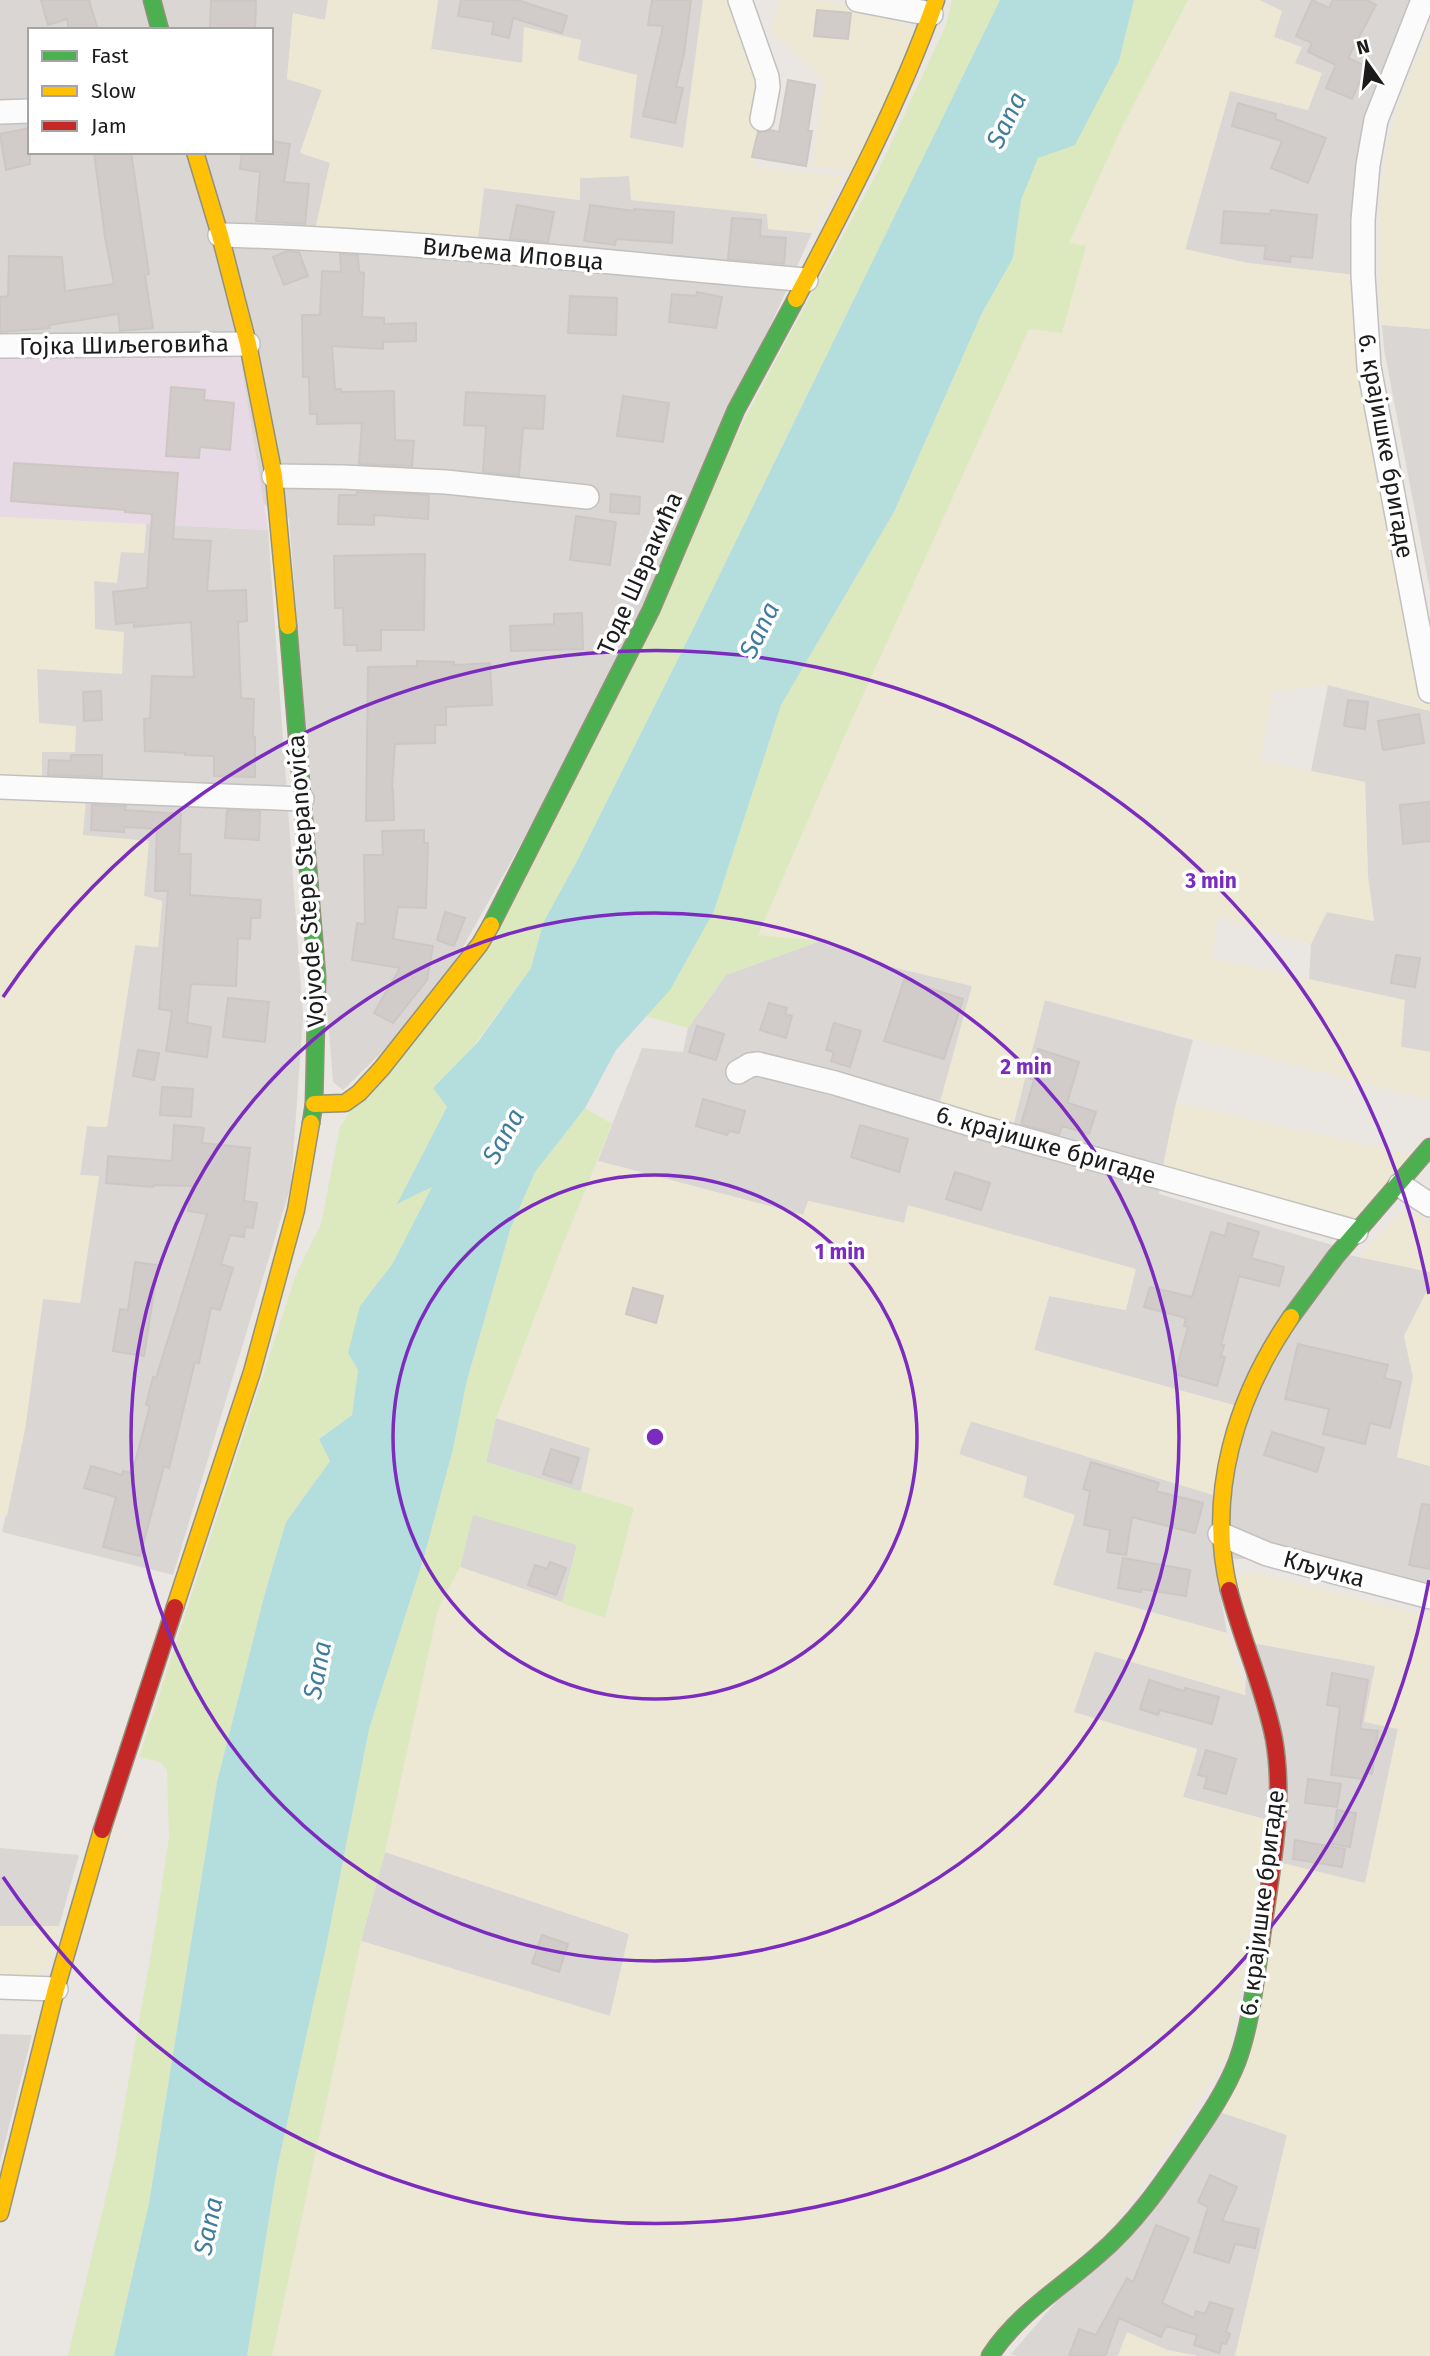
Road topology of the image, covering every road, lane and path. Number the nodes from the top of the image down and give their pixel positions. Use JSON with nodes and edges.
{"nodes":[{"id":1,"x":152,"y":0,"type":"edge"},
{"id":2,"x":740,"y":0,"type":"edge"},
{"id":3,"x":858,"y":0,"type":"edge"},
{"id":4,"x":1423,"y":0,"type":"edge"},
{"id":5,"x":934,"y":7,"type":"edge"},
{"id":6,"x":159,"y":28,"type":"edge"},
{"id":7,"x":28,"y":111,"type":"edge"},
{"id":8,"x":0,"y":113,"type":"edge"},
{"id":9,"x":762,"y":119,"type":"dead end"},
{"id":10,"x":196,"y":154,"type":"edge"},
{"id":11,"x":220,"y":235,"type":"junction"},
{"id":12,"x":806,"y":280,"type":"junction"},
{"id":13,"x":248,"y":344,"type":"junction"},
{"id":14,"x":0,"y":346,"type":"edge"},
{"id":15,"x":274,"y":477,"type":"junction"},
{"id":16,"x":587,"y":497,"type":"dead end"},
{"id":17,"x":1430,"y":691,"type":"edge"},
{"id":18,"x":0,"y":787,"type":"edge"},
{"id":19,"x":302,"y":799,"type":"junction"},
{"id":20,"x":738,"y":1072,"type":"dead end"},
{"id":21,"x":314,"y":1104,"type":"junction"},
{"id":22,"x":1430,"y":1146,"type":"edge"},
{"id":23,"x":1399,"y":1185,"type":"junction"},
{"id":24,"x":1430,"y":1205,"type":"edge"},
{"id":25,"x":1356,"y":1232,"type":"junction"},
{"id":26,"x":1220,"y":1534,"type":"junction"},
{"id":27,"x":1430,"y":1597,"type":"edge"},
{"id":28,"x":0,"y":1987,"type":"edge"},
{"id":29,"x":56,"y":1989,"type":"junction"},
{"id":30,"x":0,"y":2116,"type":"edge"},
{"id":31,"x":23,"y":2118,"type":"junction"},
{"id":32,"x":0,"y":2213,"type":"edge"},
{"id":33,"x":990,"y":2356,"type":"edge"}],
"edges":[{"from":1,"to":6,"type":"street"},
{"from":2,"to":9,"type":"street"},
{"from":3,"to":5,"type":"street"},
{"from":4,"to":17,"type":"street","name":"6. крајишке бригаде"},
{"from":5,"to":12,"type":"street","name":"Тоде Швракића"},
{"from":7,"to":8,"type":"street"},
{"from":10,"to":11,"type":"street","name":"Vojvode Stepe Stepanovića"},
{"from":11,"to":12,"type":"street","name":"Виљема Иповца"},
{"from":11,"to":13,"type":"street","name":"Vojvode Stepe Stepanovića"},
{"from":12,"to":21,"type":"street","name":"Тоде Швракића"},
{"from":13,"to":14,"type":"street","name":"Гојка Шиљеговића"},
{"from":13,"to":15,"type":"street","name":"Vojvode Stepe Stepanovića"},
{"from":15,"to":16,"type":"street"},
{"from":15,"to":19,"type":"street","name":"Vojvode Stepe Stepanovića"},
{"from":18,"to":19,"type":"street"},
{"from":19,"to":21,"type":"street","name":"Vojvode Stepe Stepanovića"},
{"from":20,"to":25,"type":"street","name":"6. крајишке бригаде"},
{"from":21,"to":29,"type":"street","name":"Vojvode Stepe Stepanovića"},
{"from":22,"to":23,"type":"street","name":"6. крајишке бригаде"},
{"from":23,"to":24,"type":"street"},
{"from":23,"to":25,"type":"street","name":"6. крајишке бригаде"},
{"from":25,"to":26,"type":"street","name":"6. крајишке бригаде"},
{"from":26,"to":27,"type":"street","name":"Кључка"},
{"from":26,"to":33,"type":"street","name":"6. крајишке бригаде"},
{"from":28,"to":29,"type":"street"},
{"from":29,"to":31,"type":"street","name":"Vojvode Stepe Stepanovića"},
{"from":30,"to":31,"type":"street"},
{"from":31,"to":32,"type":"street","name":"Vojvode Stepe Stepanovića"}]}
